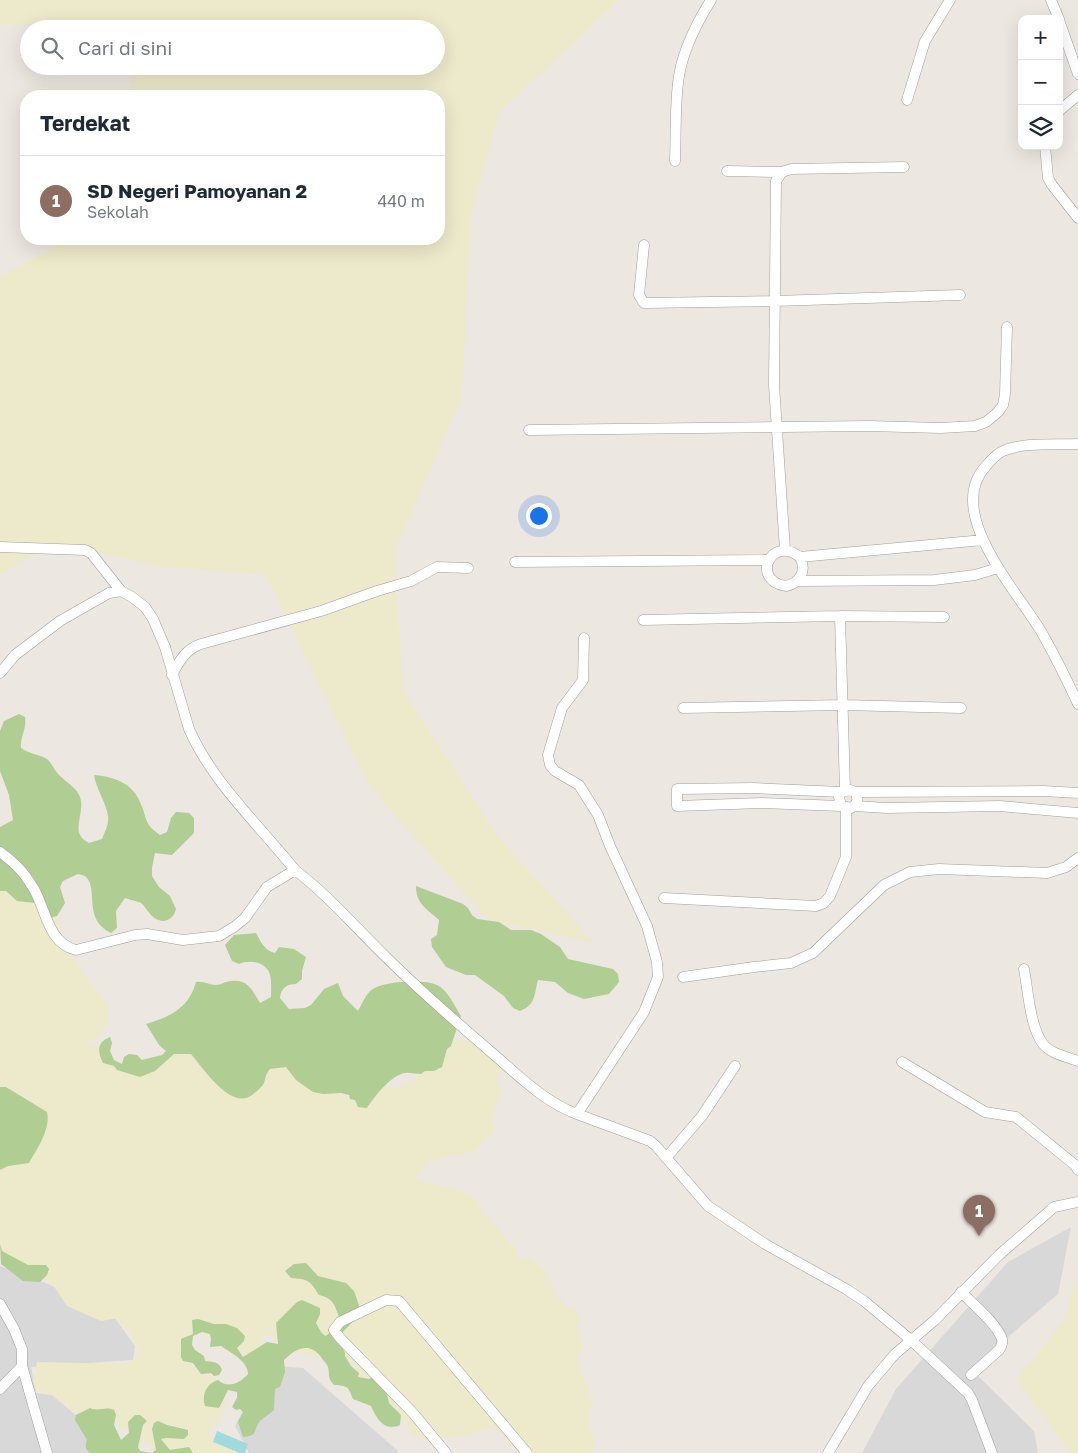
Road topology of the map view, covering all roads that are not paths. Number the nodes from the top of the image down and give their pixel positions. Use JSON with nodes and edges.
{"nodes":[{"id":1,"x":711,"y":0,"type":"edge"},
{"id":2,"x":950,"y":0,"type":"edge"},
{"id":3,"x":1051,"y":0,"type":"edge"},
{"id":4,"x":1057,"y":15,"type":"edge"},
{"id":5,"x":1063,"y":31,"type":"edge"},
{"id":6,"x":1078,"y":74,"type":"edge"},
{"id":7,"x":1078,"y":95,"type":"edge"},
{"id":8,"x":907,"y":100,"type":"dead end"},
{"id":9,"x":1063,"y":108,"type":"edge"},
{"id":10,"x":1045,"y":150,"type":"edge"},
{"id":11,"x":675,"y":161,"type":"dead end"},
{"id":12,"x":904,"y":167,"type":"dead end"},
{"id":13,"x":727,"y":171,"type":"dead end"},
{"id":14,"x":782,"y":172,"type":"junction"},
{"id":15,"x":1078,"y":218,"type":"edge"},
{"id":16,"x":644,"y":245,"type":"dead end"},
{"id":17,"x":960,"y":295,"type":"dead end"},
{"id":18,"x":775,"y":301,"type":"junction"},
{"id":19,"x":1007,"y":327,"type":"dead end"},
{"id":20,"x":776,"y":427,"type":"junction"},
{"id":21,"x":530,"y":430,"type":"dead end"},
{"id":22,"x":1078,"y":444,"type":"edge"},
{"id":23,"x":984,"y":540,"type":"junction"},
{"id":24,"x":0,"y":547,"type":"edge"},
{"id":25,"x":785,"y":550,"type":"junction"},
{"id":26,"x":800,"y":557,"type":"junction"},
{"id":27,"x":769,"y":560,"type":"junction"},
{"id":28,"x":515,"y":562,"type":"dead end"},
{"id":29,"x":468,"y":568,"type":"dead end"},
{"id":30,"x":998,"y":568,"type":"junction"},
{"id":31,"x":797,"y":581,"type":"junction"},
{"id":32,"x":121,"y":591,"type":"junction"},
{"id":33,"x":840,"y":616,"type":"junction"},
{"id":34,"x":944,"y":617,"type":"dead end"},
{"id":35,"x":643,"y":620,"type":"dead end"},
{"id":36,"x":584,"y":638,"type":"dead end"},
{"id":37,"x":0,"y":673,"type":"edge"},
{"id":38,"x":172,"y":675,"type":"junction"},
{"id":39,"x":1078,"y":704,"type":"edge"},
{"id":40,"x":843,"y":705,"type":"junction"},
{"id":41,"x":683,"y":708,"type":"dead end"},
{"id":42,"x":960,"y":708,"type":"dead end"},
{"id":43,"x":740,"y":788,"type":"junction"},
{"id":44,"x":782,"y":789,"type":"junction"},
{"id":45,"x":847,"y":791,"type":"junction"},
{"id":46,"x":971,"y":791,"type":"junction"},
{"id":47,"x":1043,"y":791,"type":"junction"},
{"id":48,"x":924,"y":792,"type":"junction"},
{"id":49,"x":1078,"y":793,"type":"edge"},
{"id":50,"x":740,"y":803,"type":"junction"},
{"id":51,"x":782,"y":804,"type":"junction"},
{"id":52,"x":970,"y":806,"type":"junction"},
{"id":53,"x":847,"y":807,"type":"junction"},
{"id":54,"x":925,"y":807,"type":"junction"},
{"id":55,"x":1043,"y":809,"type":"junction"},
{"id":56,"x":1078,"y":813,"type":"edge"},
{"id":57,"x":0,"y":852,"type":"edge"},
{"id":58,"x":1078,"y":858,"type":"edge"},
{"id":59,"x":294,"y":870,"type":"junction"},
{"id":60,"x":664,"y":898,"type":"dead end"},
{"id":61,"x":1024,"y":969,"type":"dead end"},
{"id":62,"x":683,"y":977,"type":"dead end"},
{"id":63,"x":1078,"y":1061,"type":"edge"},
{"id":64,"x":902,"y":1062,"type":"dead end"},
{"id":65,"x":735,"y":1066,"type":"dead end"},
{"id":66,"x":577,"y":1114,"type":"junction"},
{"id":67,"x":666,"y":1158,"type":"junction"},
{"id":68,"x":1078,"y":1170,"type":"edge"},
{"id":69,"x":1078,"y":1202,"type":"edge"},
{"id":70,"x":961,"y":1292,"type":"junction"},
{"id":71,"x":0,"y":1304,"type":"edge"},
{"id":72,"x":911,"y":1340,"type":"junction"},
{"id":73,"x":22,"y":1366,"type":"junction"},
{"id":74,"x":971,"y":1375,"type":"dead end"},
{"id":75,"x":0,"y":1389,"type":"edge"},
{"id":76,"x":47,"y":1453,"type":"edge"},
{"id":77,"x":446,"y":1453,"type":"edge"},
{"id":78,"x":527,"y":1453,"type":"edge"},
{"id":79,"x":828,"y":1453,"type":"edge"},
{"id":80,"x":992,"y":1453,"type":"edge"}],
"edges":[{"from":1,"to":11,"type":"street"},
{"from":2,"to":8,"type":"street"},
{"from":3,"to":4,"type":"street"},
{"from":5,"to":6,"type":"street"},
{"from":7,"to":9,"type":"street"},
{"from":10,"to":15,"type":"street"},
{"from":12,"to":14,"type":"street"},
{"from":13,"to":14,"type":"street"},
{"from":14,"to":18,"type":"street"},
{"from":16,"to":18,"type":"street"},
{"from":17,"to":18,"type":"street"},
{"from":18,"to":20,"type":"street"},
{"from":19,"to":20,"type":"street"},
{"from":20,"to":21,"type":"street"},
{"from":20,"to":25,"type":"street"},
{"from":22,"to":23,"type":"street"},
{"from":23,"to":26,"type":"street"},
{"from":23,"to":30,"type":"street"},
{"from":24,"to":32,"type":"street"},
{"from":25,"to":26,"type":"street"},
{"from":25,"to":27,"type":"street"},
{"from":26,"to":31,"type":"street"},
{"from":27,"to":28,"type":"street"},
{"from":27,"to":31,"type":"street"},
{"from":29,"to":38,"type":"street"},
{"from":30,"to":31,"type":"street"},
{"from":30,"to":39,"type":"street"},
{"from":32,"to":37,"type":"street"},
{"from":32,"to":38,"type":"street"},
{"from":33,"to":34,"type":"street"},
{"from":33,"to":35,"type":"street"},
{"from":33,"to":40,"type":"street"},
{"from":36,"to":66,"type":"street"},
{"from":38,"to":59,"type":"street"},
{"from":40,"to":41,"type":"street"},
{"from":40,"to":42,"type":"street"},
{"from":40,"to":45,"type":"street"},
{"from":43,"to":44,"type":"street"},
{"from":43,"to":50,"type":"street"},
{"from":43,"to":50,"type":"street"},
{"from":44,"to":45,"type":"street"},
{"from":44,"to":51,"type":"street"},
{"from":45,"to":48,"type":"street"},
{"from":45,"to":53,"type":"street"},
{"from":45,"to":53,"type":"street"},
{"from":46,"to":47,"type":"street"},
{"from":46,"to":48,"type":"street"},
{"from":46,"to":52,"type":"street"},
{"from":47,"to":49,"type":"street"},
{"from":47,"to":55,"type":"street"},
{"from":48,"to":54,"type":"street"},
{"from":50,"to":51,"type":"street"},
{"from":51,"to":53,"type":"street"},
{"from":52,"to":54,"type":"street"},
{"from":52,"to":55,"type":"street"},
{"from":53,"to":54,"type":"street"},
{"from":53,"to":60,"type":"street"},
{"from":55,"to":56,"type":"street"},
{"from":57,"to":59,"type":"street"},
{"from":58,"to":62,"type":"street"},
{"from":59,"to":66,"type":"street"},
{"from":61,"to":63,"type":"street"},
{"from":64,"to":68,"type":"street"},
{"from":65,"to":67,"type":"street"},
{"from":66,"to":67,"type":"street"},
{"from":67,"to":72,"type":"street"},
{"from":69,"to":70,"type":"street"},
{"from":70,"to":72,"type":"street"},
{"from":70,"to":74,"type":"street"},
{"from":71,"to":73,"type":"street"},
{"from":72,"to":79,"type":"street"},
{"from":72,"to":80,"type":"street"},
{"from":73,"to":75,"type":"street"},
{"from":73,"to":76,"type":"street"},
{"from":77,"to":78,"type":"street"}]}
